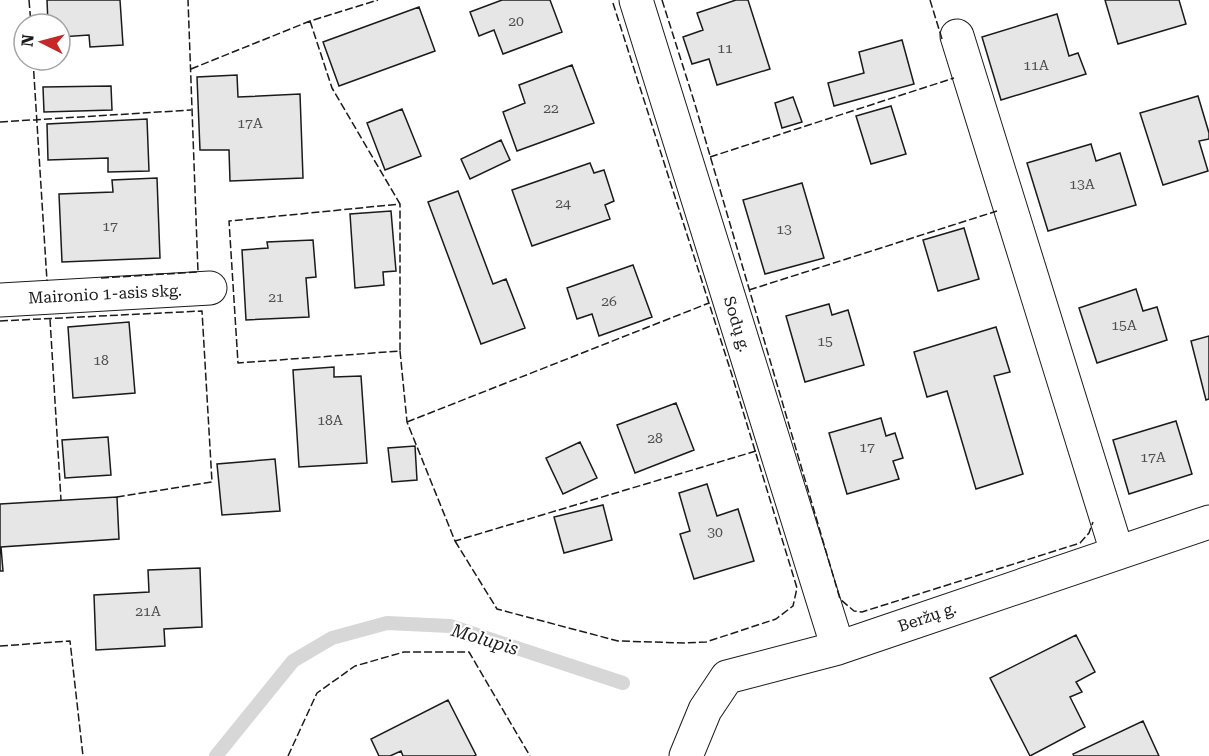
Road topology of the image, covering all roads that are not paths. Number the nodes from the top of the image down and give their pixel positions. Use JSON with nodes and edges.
{"nodes":[{"id":1,"x":636,"y":0,"type":"edge"},
{"id":2,"x":957,"y":36,"type":"dead end"},
{"id":3,"x":210,"y":288,"type":"dead end"},
{"id":4,"x":0,"y":300,"type":"edge"},
{"id":5,"x":1209,"y":522,"type":"edge"},
{"id":6,"x":1117,"y":552,"type":"junction"},
{"id":7,"x":838,"y":648,"type":"junction"},
{"id":8,"x":686,"y":756,"type":"edge"}],
"edges":[{"from":1,"to":7,"type":"street","name":"Sodų g."},
{"from":2,"to":6,"type":"street"},
{"from":3,"to":4,"type":"street","name":"Maironio 1-asis skg."},
{"from":5,"to":6,"type":"street","name":"Beržų g."},
{"from":6,"to":7,"type":"street","name":"Beržų g."},
{"from":7,"to":8,"type":"street","name":"Beržų g."}]}
